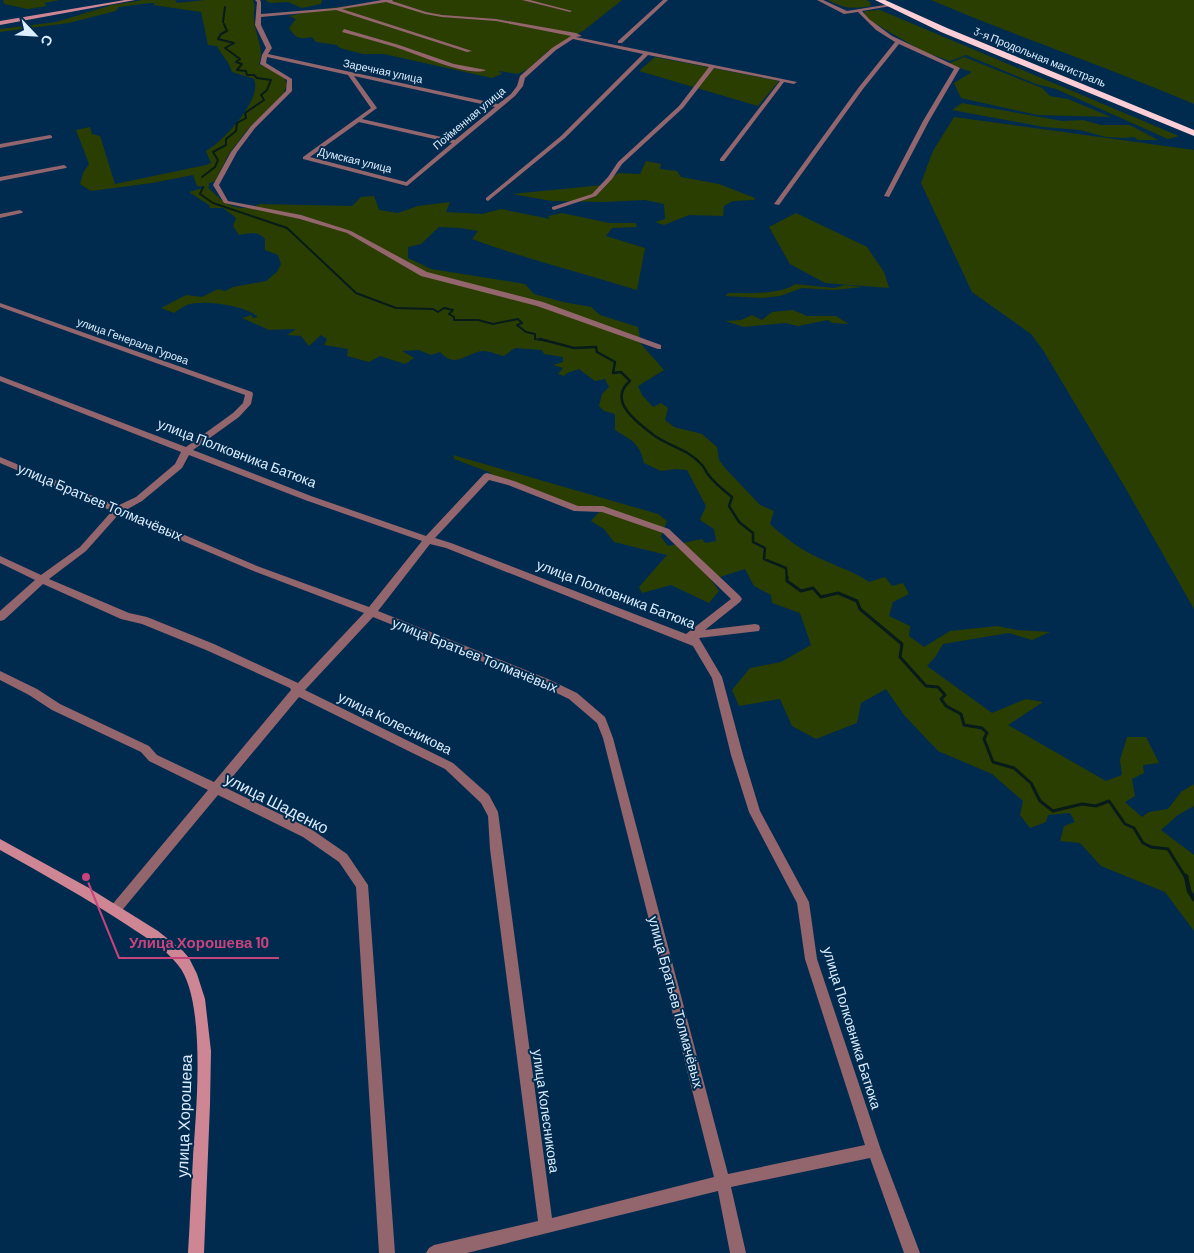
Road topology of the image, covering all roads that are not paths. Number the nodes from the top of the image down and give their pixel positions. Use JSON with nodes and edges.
{"nodes":[{"id":1,"x":120,"y":0,"type":"edge"},
{"id":2,"x":133,"y":0,"type":"edge"},
{"id":3,"x":257,"y":0,"type":"edge"},
{"id":4,"x":391,"y":0,"type":"edge"},
{"id":5,"x":524,"y":0,"type":"edge"},
{"id":6,"x":666,"y":0,"type":"edge"},
{"id":7,"x":819,"y":0,"type":"edge"},
{"id":8,"x":878,"y":0,"type":"edge"},
{"id":9,"x":387,"y":1,"type":"edge"},
{"id":10,"x":892,"y":2,"type":"edge"},
{"id":11,"x":336,"y":9,"type":"junction"},
{"id":12,"x":570,"y":11,"type":"dead end"},
{"id":13,"x":859,"y":11,"type":"junction"},
{"id":14,"x":259,"y":16,"type":"junction"},
{"id":15,"x":0,"y":22,"type":"edge"},
{"id":16,"x":344,"y":32,"type":"dead end"},
{"id":17,"x":587,"y":35,"type":"dead end"},
{"id":18,"x":423,"y":36,"type":"junction"},
{"id":19,"x":575,"y":36,"type":"junction"},
{"id":20,"x":417,"y":40,"type":"dead end"},
{"id":21,"x":620,"y":42,"type":"dead end"},
{"id":22,"x":898,"y":42,"type":"junction"},
{"id":23,"x":411,"y":45,"type":"dead end"},
{"id":24,"x":405,"y":49,"type":"junction"},
{"id":25,"x":469,"y":50,"type":"dead end"},
{"id":26,"x":647,"y":54,"type":"junction"},
{"id":27,"x":265,"y":55,"type":"junction"},
{"id":28,"x":712,"y":67,"type":"junction"},
{"id":29,"x":484,"y":70,"type":"dead end"},
{"id":30,"x":350,"y":74,"type":"junction"},
{"id":31,"x":783,"y":80,"type":"junction"},
{"id":32,"x":794,"y":82,"type":"dead end"},
{"id":33,"x":498,"y":106,"type":"junction"},
{"id":34,"x":358,"y":120,"type":"junction"},
{"id":35,"x":1194,"y":125,"type":"edge"},
{"id":36,"x":1194,"y":133,"type":"edge"},
{"id":37,"x":50,"y":137,"type":"dead end"},
{"id":38,"x":455,"y":142,"type":"junction"},
{"id":39,"x":0,"y":146,"type":"edge"},
{"id":40,"x":722,"y":160,"type":"dead end"},
{"id":41,"x":64,"y":167,"type":"dead end"},
{"id":42,"x":0,"y":180,"type":"edge"},
{"id":43,"x":407,"y":184,"type":"joint"},
{"id":44,"x":887,"y":196,"type":"dead end"},
{"id":45,"x":488,"y":199,"type":"dead end"},
{"id":46,"x":777,"y":204,"type":"dead end"},
{"id":47,"x":554,"y":208,"type":"dead end"},
{"id":48,"x":20,"y":212,"type":"dead end"},
{"id":49,"x":0,"y":216,"type":"edge"},
{"id":50,"x":0,"y":305,"type":"edge"},
{"id":51,"x":658,"y":347,"type":"dead end"},
{"id":52,"x":0,"y":378,"type":"edge"},
{"id":53,"x":186,"y":451,"type":"junction"},
{"id":54,"x":0,"y":460,"type":"edge"},
{"id":55,"x":118,"y":510,"type":"junction"},
{"id":56,"x":428,"y":540,"type":"junction"},
{"id":57,"x":0,"y":559,"type":"edge"},
{"id":58,"x":41,"y":580,"type":"junction"},
{"id":59,"x":371,"y":612,"type":"junction"},
{"id":60,"x":0,"y":617,"type":"edge"},
{"id":61,"x":755,"y":628,"type":"dead end"},
{"id":62,"x":694,"y":639,"type":"junction"},
{"id":63,"x":0,"y":675,"type":"edge"},
{"id":64,"x":297,"y":691,"type":"junction"},
{"id":65,"x":216,"y":789,"type":"junction"},
{"id":66,"x":0,"y":844,"type":"edge"},
{"id":67,"x":115,"y":910,"type":"junction"},
{"id":68,"x":874,"y":1150,"type":"junction"},
{"id":69,"x":723,"y":1182,"type":"junction"},
{"id":70,"x":546,"y":1227,"type":"junction"},
{"id":71,"x":196,"y":1253,"type":"edge"},
{"id":72,"x":387,"y":1253,"type":"edge"},
{"id":73,"x":434,"y":1253,"type":"edge"},
{"id":74,"x":738,"y":1253,"type":"edge"},
{"id":75,"x":912,"y":1253,"type":"edge"}],
"edges":[{"from":1,"to":15,"type":"main road"},
{"from":2,"to":15,"type":"main road"},
{"from":3,"to":14,"type":"street"},
{"from":4,"to":9,"type":"street"},
{"from":5,"to":12,"type":"street"},
{"from":6,"to":21,"type":"street"},
{"from":7,"to":13,"type":"street"},
{"from":8,"to":10,"type":"highway","name":"3-я Продольная магистраль"},
{"from":9,"to":11,"type":"street"},
{"from":9,"to":19,"type":"street"},
{"from":10,"to":13,"type":"street"},
{"from":10,"to":35,"type":"highway","name":"3-я Продольная магистраль"},
{"from":10,"to":36,"type":"highway","name":"3-я Продольная магистраль"},
{"from":11,"to":14,"type":"street"},
{"from":11,"to":18,"type":"street"},
{"from":13,"to":22,"type":"street"},
{"from":14,"to":27,"type":"street"},
{"from":16,"to":24,"type":"street"},
{"from":17,"to":19,"type":"street"},
{"from":18,"to":20,"type":"street"},
{"from":18,"to":25,"type":"street"},
{"from":19,"to":26,"type":"street"},
{"from":19,"to":33,"type":"street","name":"Пойменная улица"},
{"from":22,"to":44,"type":"street"},
{"from":22,"to":46,"type":"street"},
{"from":23,"to":24,"type":"street"},
{"from":24,"to":29,"type":"street"},
{"from":26,"to":28,"type":"street"},
{"from":26,"to":45,"type":"street"},
{"from":27,"to":30,"type":"street","name":"Заречная улица"},
{"from":27,"to":51,"type":"street"},
{"from":28,"to":31,"type":"street"},
{"from":28,"to":47,"type":"street"},
{"from":30,"to":33,"type":"street","name":"Заречная улица"},
{"from":30,"to":34,"type":"street","name":"Думская улица"},
{"from":31,"to":32,"type":"street"},
{"from":31,"to":40,"type":"street"},
{"from":33,"to":38,"type":"street","name":"Пойменная улица"},
{"from":34,"to":38,"type":"street"},
{"from":34,"to":43,"type":"street","name":"Думская улица"},
{"from":37,"to":39,"type":"street"},
{"from":38,"to":43,"type":"street","name":"Пойменная улица"},
{"from":41,"to":42,"type":"street"},
{"from":48,"to":49,"type":"street"},
{"from":50,"to":53,"type":"street","name":"улица Генерала Гурова"},
{"from":52,"to":53,"type":"street","name":"улица Полковника Батюка"},
{"from":53,"to":55,"type":"street"},
{"from":53,"to":56,"type":"street","name":"улица Полковника Батюка"},
{"from":54,"to":55,"type":"street","name":"улица Братьев Толмачёвых"},
{"from":55,"to":58,"type":"street"},
{"from":55,"to":59,"type":"street","name":"улица Братьев Толмачёвых"},
{"from":56,"to":59,"type":"street"},
{"from":56,"to":62,"type":"street","name":"улица Полковника Батюка"},
{"from":56,"to":62,"type":"street"},
{"from":57,"to":58,"type":"street","name":"улица Колесникова"},
{"from":58,"to":60,"type":"street"},
{"from":58,"to":64,"type":"street","name":"улица Колесникова"},
{"from":59,"to":64,"type":"street"},
{"from":59,"to":69,"type":"street","name":"улица Братьев Толмачёвых"},
{"from":61,"to":62,"type":"street"},
{"from":62,"to":68,"type":"street","name":"улица Полковника Батюка"},
{"from":63,"to":65,"type":"street","name":"улица Шаденко"},
{"from":64,"to":65,"type":"street"},
{"from":64,"to":70,"type":"street","name":"улица Колесникова"},
{"from":65,"to":67,"type":"street"},
{"from":65,"to":72,"type":"street","name":"улица Шаденко"},
{"from":66,"to":67,"type":"main road","name":"улица Хорошева"},
{"from":67,"to":71,"type":"main road","name":"улица Хорошева"},
{"from":68,"to":69,"type":"street"},
{"from":68,"to":75,"type":"street","name":"улица Полковника Батюка"},
{"from":69,"to":70,"type":"street"},
{"from":69,"to":74,"type":"street","name":"улица Братьев Толмачёвых"},
{"from":70,"to":73,"type":"street"}]}
